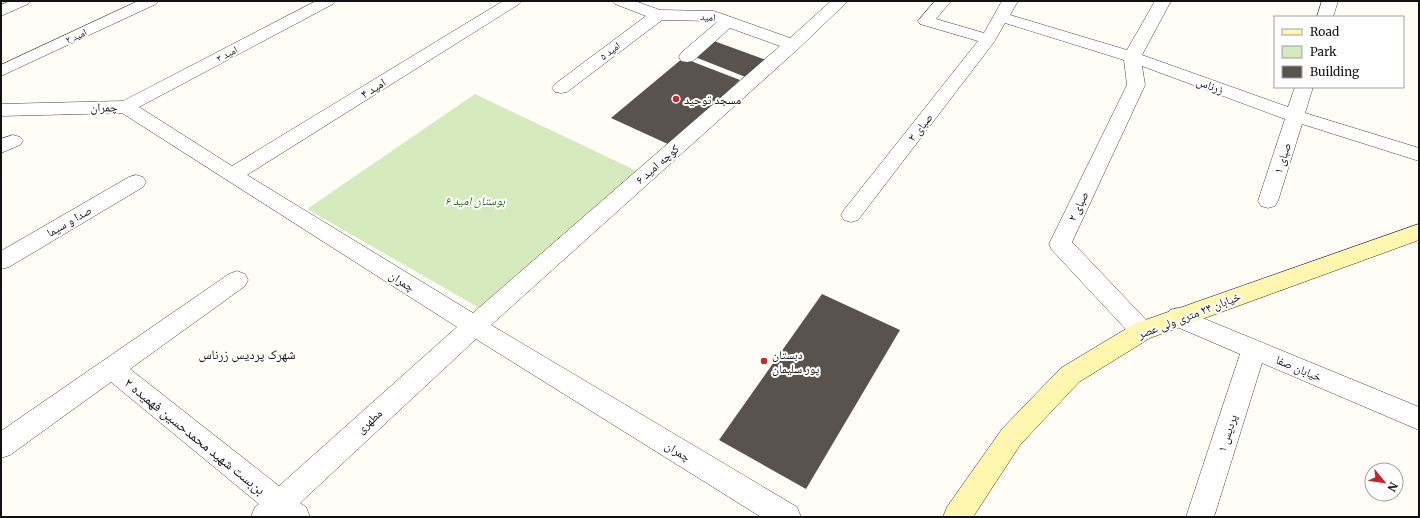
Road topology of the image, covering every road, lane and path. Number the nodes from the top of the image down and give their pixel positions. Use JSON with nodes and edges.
{"nodes":[{"id":1,"x":23,"y":1,"type":"edge"},
{"id":2,"x":151,"y":1,"type":"edge"},
{"id":3,"x":328,"y":1,"type":"edge"},
{"id":4,"x":514,"y":1,"type":"edge"},
{"id":5,"x":620,"y":1,"type":"edge"},
{"id":6,"x":714,"y":1,"type":"edge"},
{"id":7,"x":840,"y":1,"type":"edge"},
{"id":8,"x":943,"y":1,"type":"edge"},
{"id":9,"x":1010,"y":1,"type":"edge"},
{"id":10,"x":1163,"y":1,"type":"edge"},
{"id":11,"x":1330,"y":1,"type":"edge"},
{"id":12,"x":1,"y":11,"type":"edge"},
{"id":13,"x":658,"y":15,"type":"junction"},
{"id":14,"x":696,"y":16,"type":"junction"},
{"id":15,"x":1325,"y":16,"type":"edge"},
{"id":16,"x":1001,"y":17,"type":"junction"},
{"id":17,"x":728,"y":21,"type":"junction"},
{"id":18,"x":988,"y":39,"type":"junction"},
{"id":19,"x":792,"y":45,"type":"junction"},
{"id":20,"x":687,"y":56,"type":"dead end"},
{"id":21,"x":1132,"y":57,"type":"junction"},
{"id":22,"x":1,"y":71,"type":"edge"},
{"id":23,"x":561,"y":88,"type":"dead end"},
{"id":24,"x":1304,"y":88,"type":"edge"},
{"id":25,"x":126,"y":107,"type":"junction"},
{"id":26,"x":1,"y":110,"type":"edge"},
{"id":27,"x":1295,"y":116,"type":"junction"},
{"id":28,"x":1419,"y":155,"type":"edge"},
{"id":29,"x":232,"y":175,"type":"junction"},
{"id":30,"x":136,"y":182,"type":"dead end"},
{"id":31,"x":1268,"y":201,"type":"dead end"},
{"id":32,"x":851,"y":215,"type":"dead end"},
{"id":33,"x":1419,"y":232,"type":"edge"},
{"id":34,"x":1,"y":261,"type":"edge"},
{"id":35,"x":237,"y":280,"type":"dead end"},
{"id":36,"x":1178,"y":317,"type":"junction"},
{"id":37,"x":474,"y":326,"type":"junction"},
{"id":38,"x":1142,"y":331,"type":"junction"},
{"id":39,"x":1254,"y":349,"type":"junction"},
{"id":40,"x":111,"y":368,"type":"junction"},
{"id":41,"x":1419,"y":419,"type":"edge"},
{"id":42,"x":1,"y":446,"type":"edge"},
{"id":43,"x":280,"y":513,"type":"edge"},
{"id":44,"x":787,"y":517,"type":"edge"},
{"id":45,"x":957,"y":517,"type":"edge"},
{"id":46,"x":1200,"y":517,"type":"edge"}],
"edges":[{"from":1,"to":12,"type":"street"},
{"from":2,"to":22,"type":"street","name":"امید ۲"},
{"from":3,"to":25,"type":"street","name":"امید ۳"},
{"from":4,"to":29,"type":"street","name":"امید ۴"},
{"from":5,"to":13,"type":"street","name":"امید"},
{"from":6,"to":14,"type":"street"},
{"from":7,"to":19,"type":"street","name":"کوچه امید ۶"},
{"from":8,"to":18,"type":"street"},
{"from":9,"to":16,"type":"street"},
{"from":10,"to":21,"type":"street"},
{"from":11,"to":15,"type":"street"},
{"from":13,"to":14,"type":"street","name":"امید"},
{"from":13,"to":23,"type":"street","name":"امید ۵"},
{"from":14,"to":17,"type":"street","name":"امید"},
{"from":16,"to":18,"type":"street"},
{"from":16,"to":21,"type":"street","name":"زرناس"},
{"from":17,"to":19,"type":"street","name":"امید"},
{"from":17,"to":20,"type":"street"},
{"from":18,"to":32,"type":"street","name":"صبای ۳"},
{"from":19,"to":37,"type":"street","name":"کوچه امید ۶"},
{"from":21,"to":27,"type":"street","name":"زرناس"},
{"from":21,"to":38,"type":"street","name":"صبای ۲"},
{"from":24,"to":27,"type":"street","name":"صبای ۱"},
{"from":25,"to":26,"type":"street","name":"چمران"},
{"from":25,"to":29,"type":"street","name":"چمران"},
{"from":27,"to":28,"type":"street","name":"زرناس"},
{"from":27,"to":31,"type":"street","name":"صبای ۱"},
{"from":29,"to":37,"type":"street","name":"چمران"},
{"from":30,"to":34,"type":"street","name":"صدا و سیما"},
{"from":33,"to":36,"type":"street","name":"خیابان ۲۴ متری ولی عصر"},
{"from":35,"to":40,"type":"street","name":"بن‌بست شهید محمدحسین فهمیده ۲"},
{"from":36,"to":38,"type":"street","name":"خیابان ۲۴ متری ولی عصر"},
{"from":36,"to":39,"type":"street","name":"خیابان صفا"},
{"from":37,"to":43,"type":"street","name":"مطهری"},
{"from":37,"to":44,"type":"street","name":"چمران"},
{"from":38,"to":45,"type":"street","name":"خیابان ۲۴ متری ولی عصر"},
{"from":39,"to":41,"type":"street","name":"خیابان صفا"},
{"from":39,"to":46,"type":"street","name":"پردیس ۱"},
{"from":40,"to":42,"type":"street","name":"بن‌بست شهید محمدحسین فهمیده ۲"},
{"from":40,"to":43,"type":"street","name":"بن‌بست شهید محمدحسین فهمیده ۲"}]}
